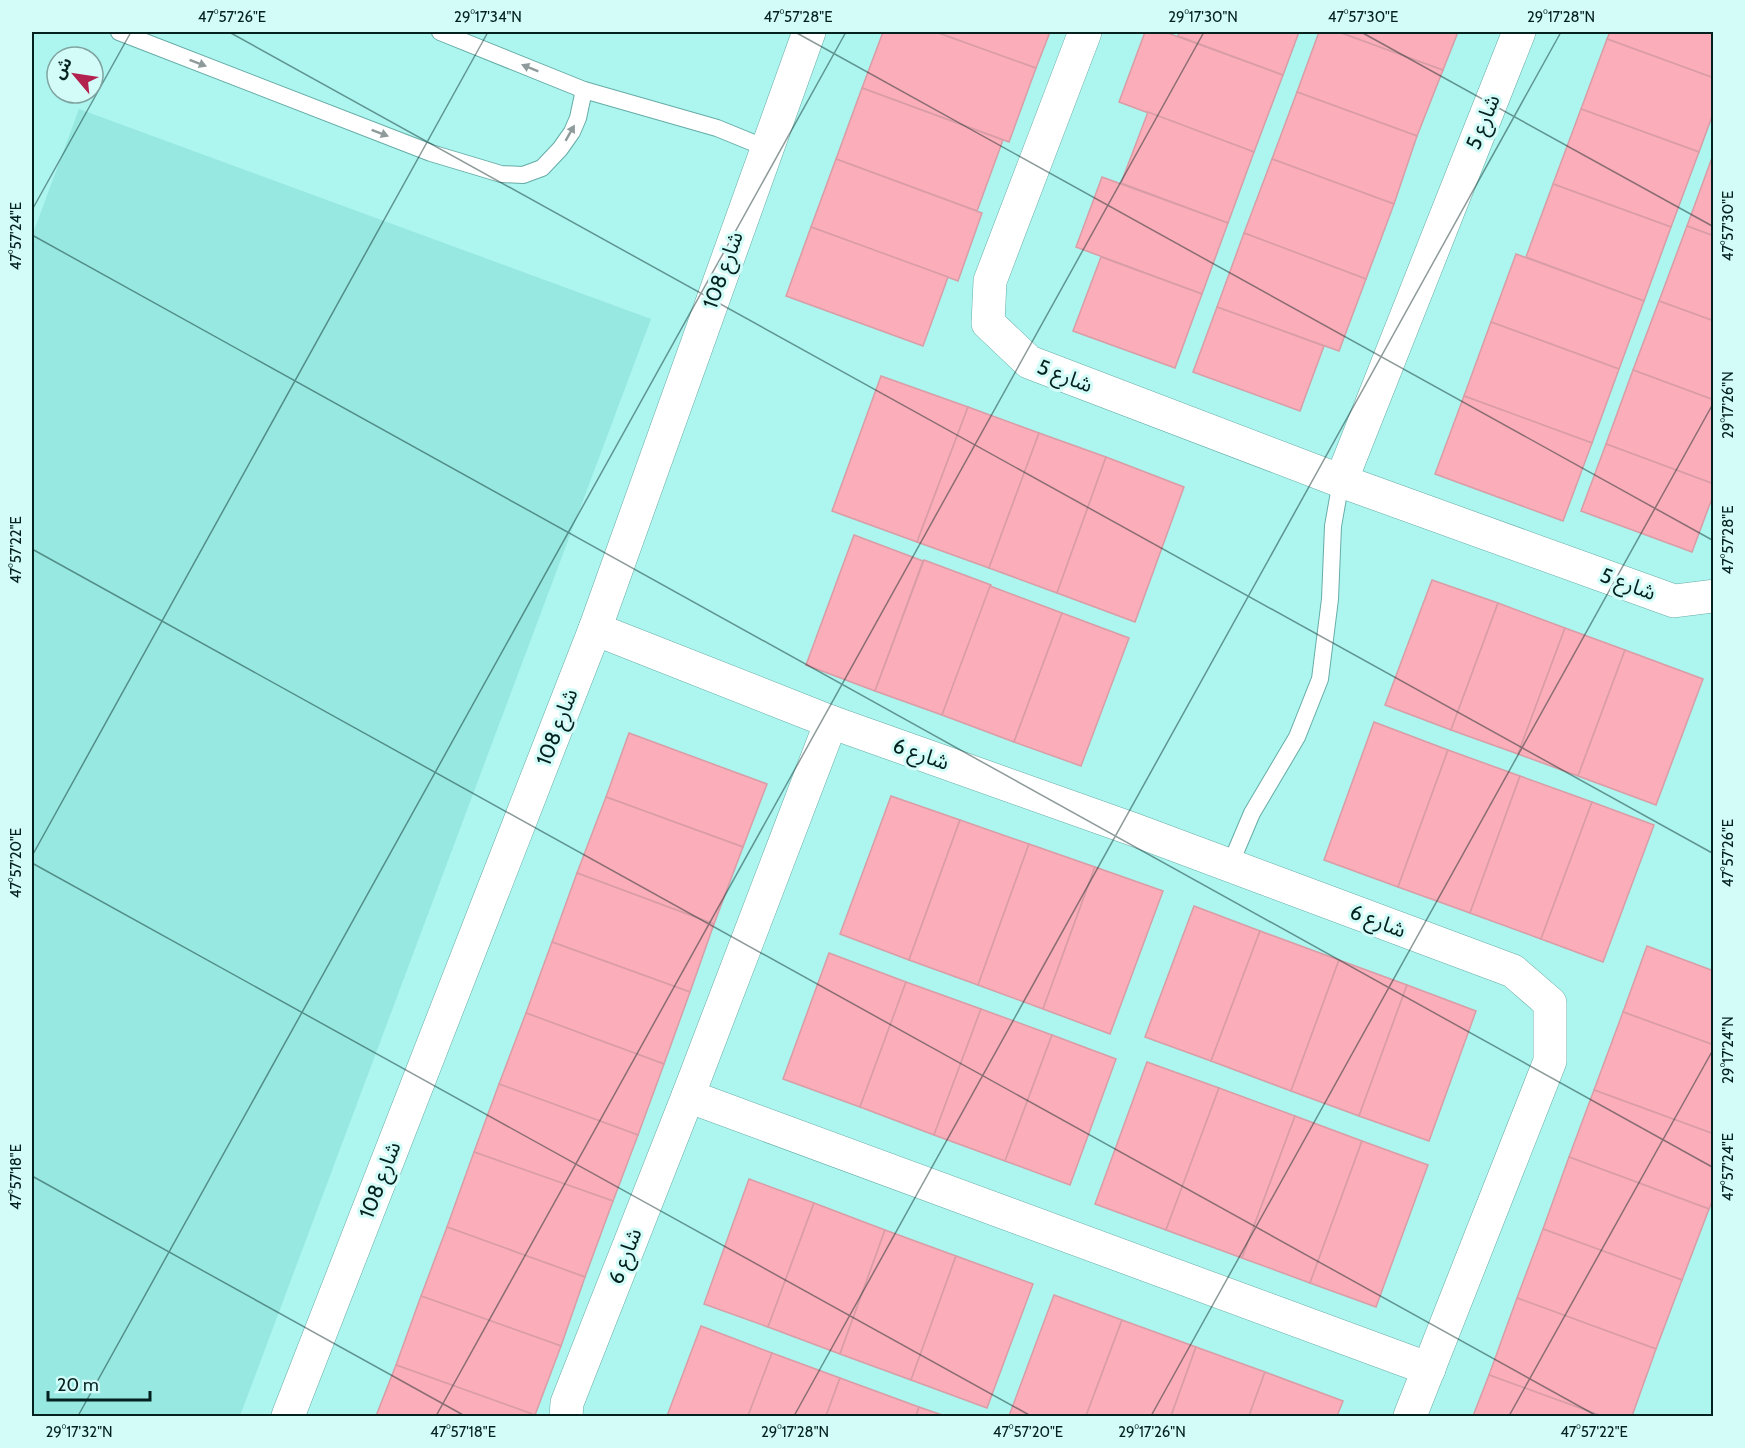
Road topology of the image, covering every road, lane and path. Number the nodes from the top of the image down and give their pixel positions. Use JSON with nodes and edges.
{"nodes":[{"id":1,"x":119,"y":32,"type":"edge"},
{"id":2,"x":440,"y":32,"type":"edge"},
{"id":3,"x":809,"y":32,"type":"edge"},
{"id":4,"x":1085,"y":32,"type":"edge"},
{"id":5,"x":1519,"y":32,"type":"edge"},
{"id":6,"x":146,"y":37,"type":"edge"},
{"id":7,"x":584,"y":90,"type":"junction"},
{"id":8,"x":766,"y":148,"type":"junction"},
{"id":9,"x":1341,"y":481,"type":"junction"},
{"id":10,"x":1713,"y":596,"type":"edge"},
{"id":11,"x":595,"y":629,"type":"junction"},
{"id":12,"x":831,"y":722,"type":"junction"},
{"id":13,"x":1230,"y":865,"type":"junction"},
{"id":14,"x":688,"y":1096,"type":"junction"},
{"id":15,"x":1429,"y":1369,"type":"junction"},
{"id":16,"x":288,"y":1416,"type":"edge"},
{"id":17,"x":566,"y":1416,"type":"edge"},
{"id":18,"x":1410,"y":1416,"type":"edge"}],
"edges":[{"from":1,"to":6,"type":"lane"},
{"from":7,"to":2,"type":"lane","one_way":true},
{"from":3,"to":8,"type":"street","name":"شارع 108"},
{"from":4,"to":9,"type":"street","name":"شارع 5"},
{"from":5,"to":9,"type":"street","name":"شارع 5"},
{"from":6,"to":7,"type":"lane","one_way":true},
{"from":7,"to":8,"type":"lane"},
{"from":8,"to":11,"type":"street","name":"شارع 108"},
{"from":9,"to":10,"type":"street","name":"شارع 5"},
{"from":9,"to":13,"type":"lane"},
{"from":11,"to":12,"type":"street","name":"شارع 6"},
{"from":11,"to":16,"type":"street","name":"شارع 108"},
{"from":12,"to":13,"type":"street","name":"شارع 6"},
{"from":12,"to":14,"type":"street","name":"شارع 6"},
{"from":13,"to":15,"type":"street","name":"شارع 6"},
{"from":14,"to":15,"type":"street"},
{"from":14,"to":17,"type":"street","name":"شارع 6"},
{"from":15,"to":18,"type":"street","name":"شارع 6"}]}
